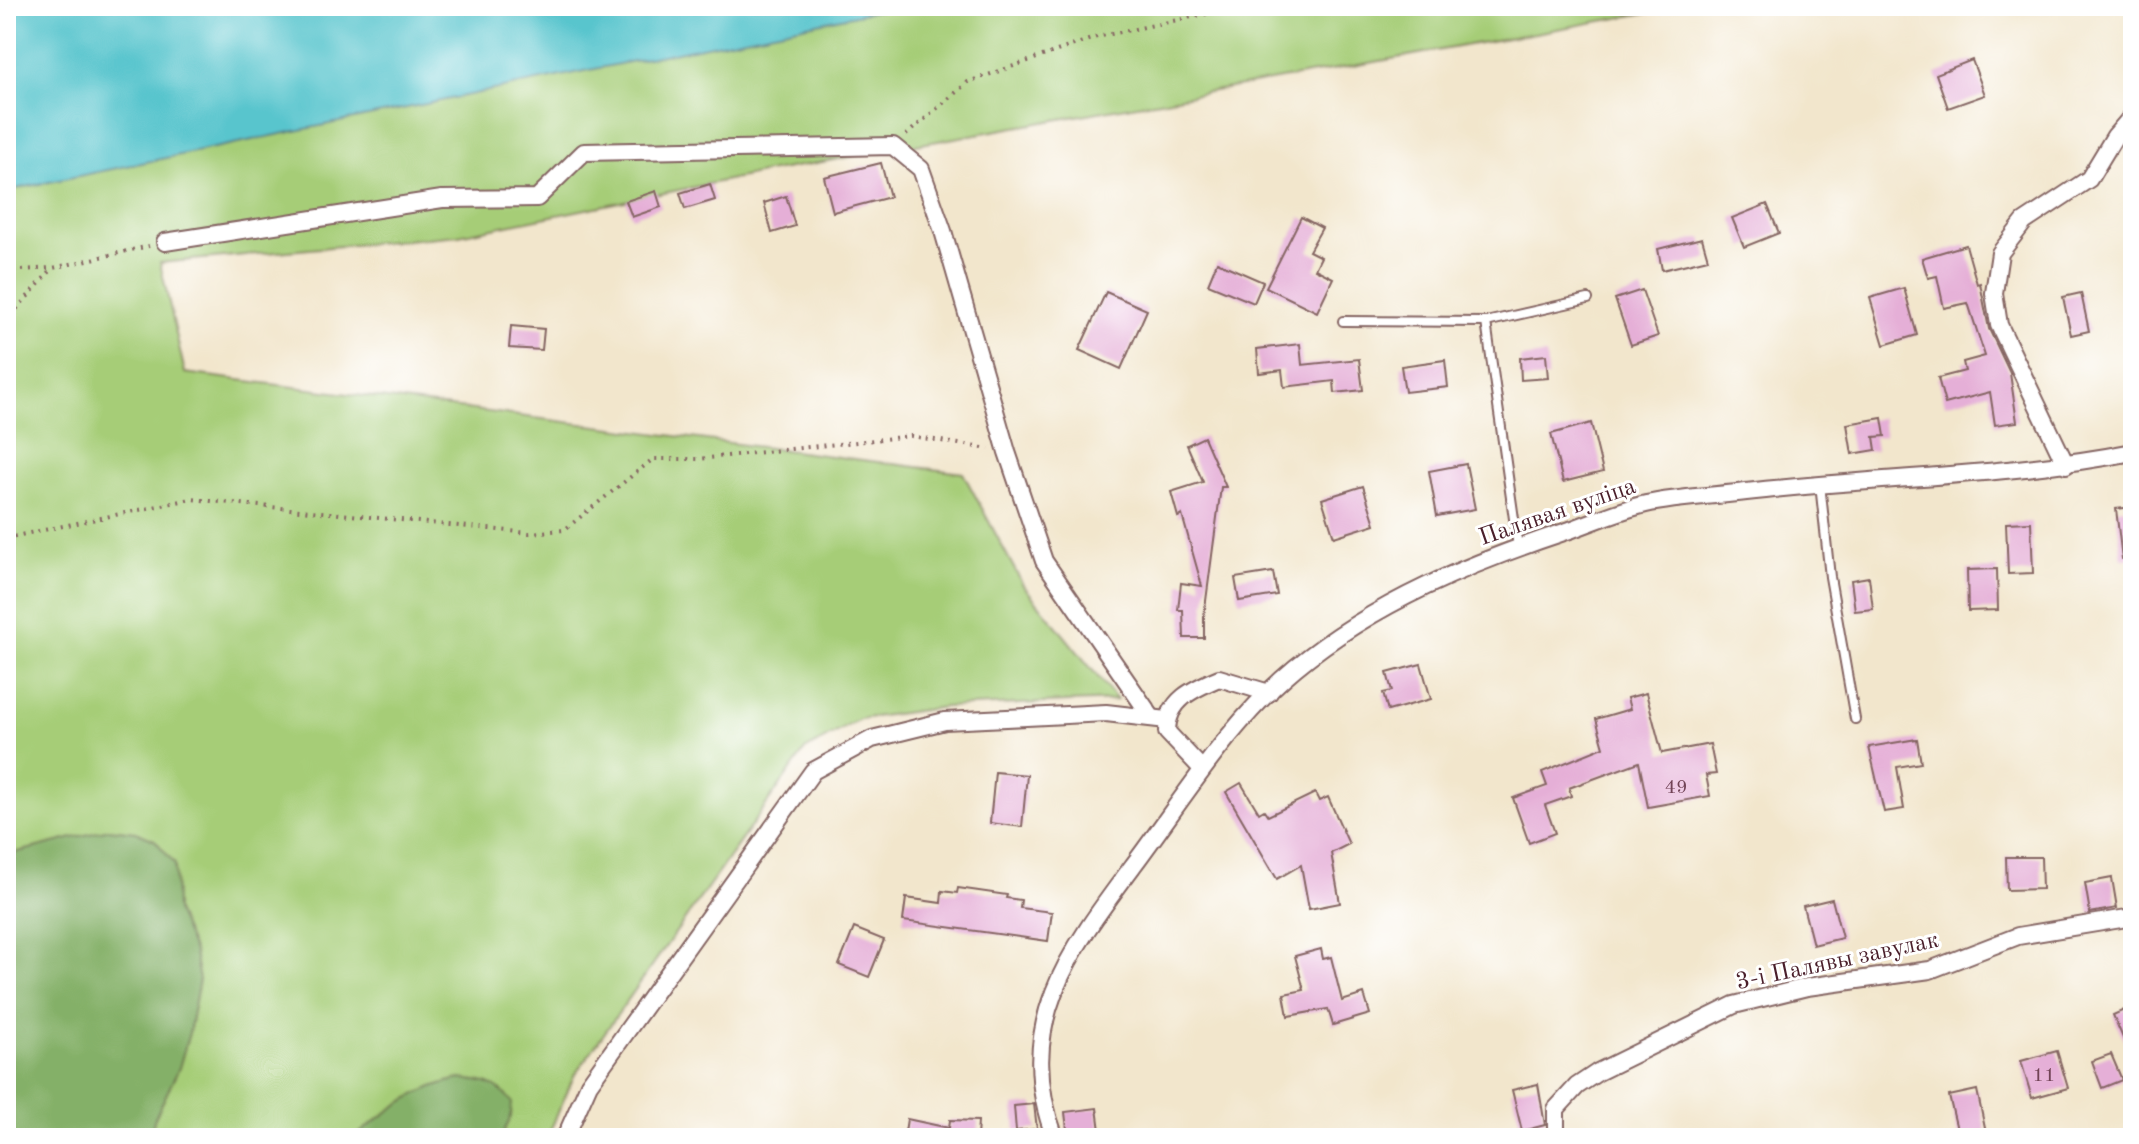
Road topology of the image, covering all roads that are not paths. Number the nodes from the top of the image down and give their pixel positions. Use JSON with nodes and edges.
{"nodes":[{"id":1,"x":2133,"y":115,"type":"edge"},
{"id":2,"x":165,"y":242,"type":"road end"},
{"id":3,"x":1588,"y":299,"type":"dead end"},
{"id":4,"x":1343,"y":321,"type":"dead end"},
{"id":5,"x":1486,"y":322,"type":"junction"},
{"id":6,"x":2133,"y":452,"type":"edge"},
{"id":7,"x":2066,"y":465,"type":"junction"},
{"id":8,"x":1820,"y":483,"type":"junction"},
{"id":9,"x":1518,"y":547,"type":"junction"},
{"id":10,"x":1269,"y":693,"type":"junction"},
{"id":11,"x":1150,"y":715,"type":"junction"},
{"id":12,"x":1855,"y":719,"type":"dead end"},
{"id":13,"x":1167,"y":720,"type":"junction"},
{"id":14,"x":1202,"y":769,"type":"junction"},
{"id":15,"x":2133,"y":917,"type":"edge"},
{"id":16,"x":565,"y":1138,"type":"edge"},
{"id":17,"x":1055,"y":1138,"type":"edge"},
{"id":18,"x":1556,"y":1138,"type":"edge"}],
"edges":[{"from":1,"to":7,"type":"street"},
{"from":2,"to":11,"type":"street"},
{"from":3,"to":5,"type":"lane"},
{"from":4,"to":5,"type":"lane"},
{"from":5,"to":9,"type":"lane"},
{"from":6,"to":7,"type":"street","name":"Палявая вуліца"},
{"from":7,"to":8,"type":"street","name":"Палявая вуліца"},
{"from":8,"to":9,"type":"street","name":"Палявая вуліца"},
{"from":8,"to":12,"type":"lane"},
{"from":9,"to":10,"type":"street","name":"Палявая вуліца"},
{"from":10,"to":13,"type":"street"},
{"from":10,"to":14,"type":"street","name":"Палявая вуліца"},
{"from":11,"to":13,"type":"street"},
{"from":11,"to":16,"type":"street"},
{"from":13,"to":14,"type":"street"},
{"from":14,"to":17,"type":"street","name":"Палявая вуліца"},
{"from":15,"to":18,"type":"street","name":"3-і Палявы завулак"}]}
